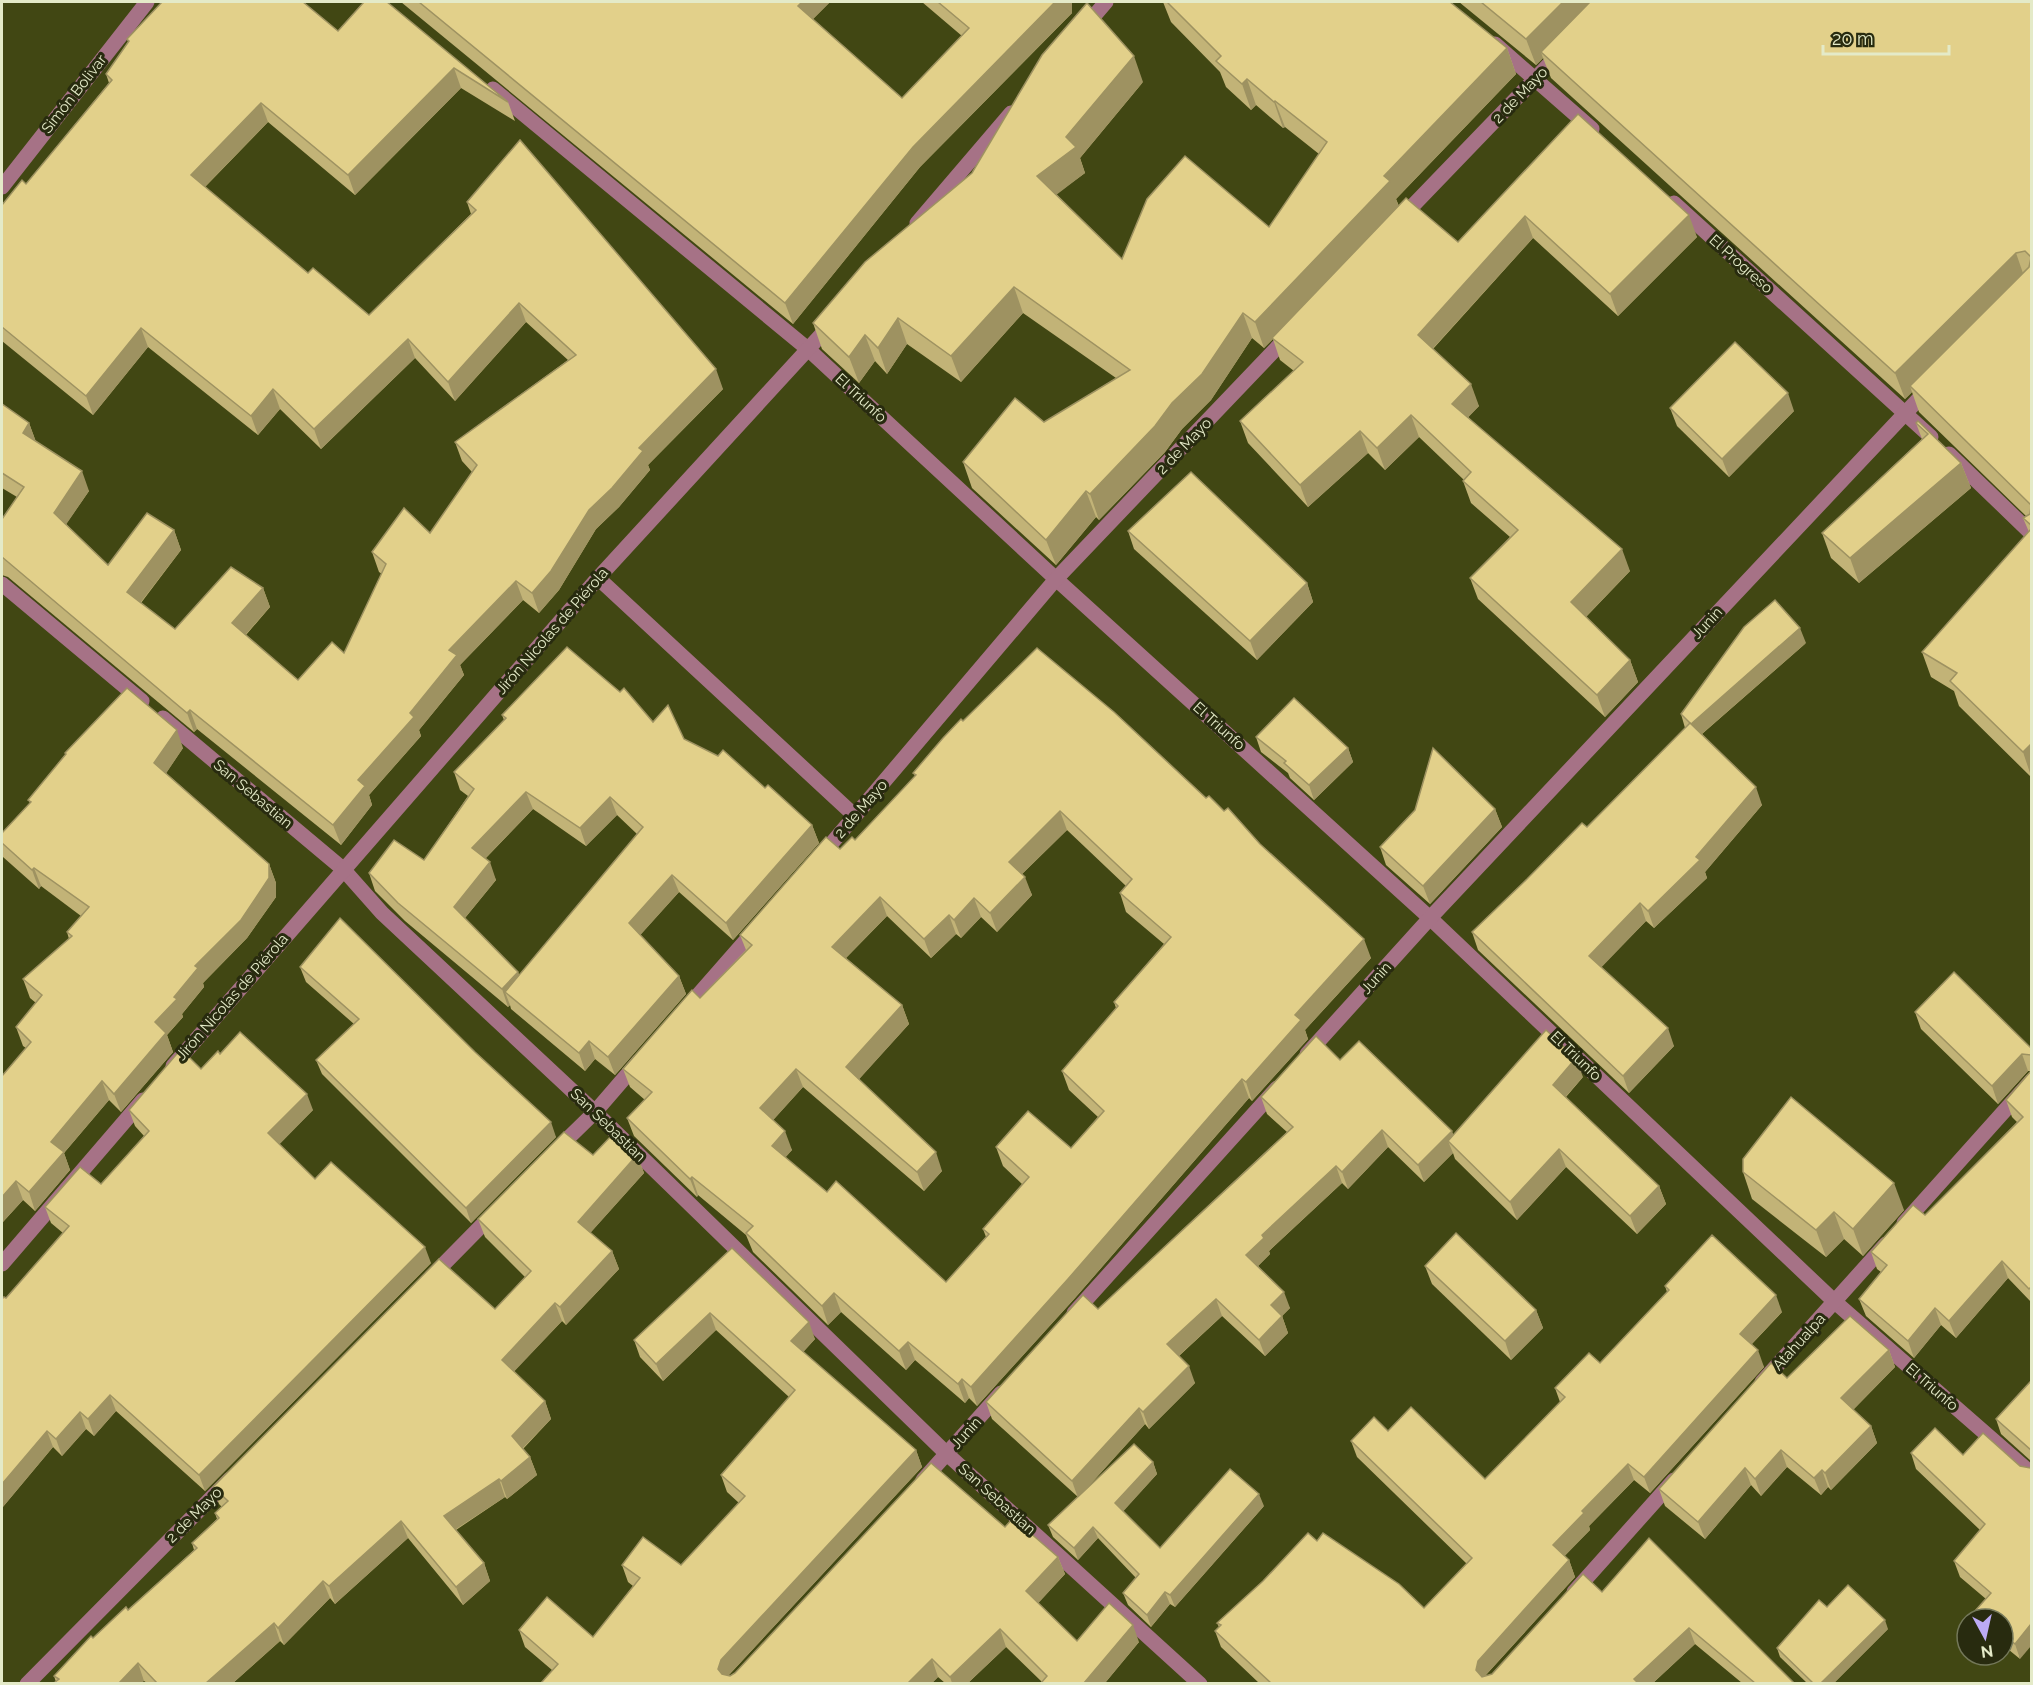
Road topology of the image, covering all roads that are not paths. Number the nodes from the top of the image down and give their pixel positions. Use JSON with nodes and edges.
{"nodes":[{"id":1,"x":147,"y":2,"type":"edge"},
{"id":2,"x":1106,"y":2,"type":"edge"},
{"id":3,"x":1481,"y":32,"type":"edge"},
{"id":4,"x":1076,"y":37,"type":"edge"},
{"id":5,"x":1569,"y":44,"type":"edge"},
{"id":6,"x":478,"y":77,"type":"edge"},
{"id":7,"x":1536,"y":78,"type":"junction"},
{"id":8,"x":1022,"y":100,"type":"edge"},
{"id":9,"x":1606,"y":142,"type":"edge"},
{"id":10,"x":2,"y":187,"type":"edge"},
{"id":11,"x":1659,"y":189,"type":"edge"},
{"id":12,"x":1387,"y":233,"type":"edge"},
{"id":13,"x":908,"y":234,"type":"edge"},
{"id":14,"x":839,"y":314,"type":"edge"},
{"id":15,"x":1296,"y":328,"type":"edge"},
{"id":16,"x":809,"y":350,"type":"junction"},
{"id":17,"x":1939,"y":379,"type":"edge"},
{"id":18,"x":1905,"y":412,"type":"junction"},
{"id":19,"x":2031,"y":534,"type":"edge"},
{"id":20,"x":598,"y":578,"type":"junction"},
{"id":21,"x":1056,"y":579,"type":"junction"},
{"id":22,"x":2,"y":584,"type":"edge"},
{"id":23,"x":855,"y":816,"type":"junction"},
{"id":24,"x":343,"y":869,"type":"junction"},
{"id":25,"x":808,"y":870,"type":"edge"},
{"id":26,"x":769,"y":915,"type":"edge"},
{"id":27,"x":1430,"y":918,"type":"junction"},
{"id":28,"x":674,"y":1022,"type":"edge"},
{"id":29,"x":650,"y":1049,"type":"edge"},
{"id":30,"x":165,"y":1075,"type":"edge"},
{"id":31,"x":2031,"y":1080,"type":"edge"},
{"id":32,"x":149,"y":1093,"type":"edge"},
{"id":33,"x":595,"y":1112,"type":"junction"},
{"id":34,"x":544,"y":1162,"type":"edge"},
{"id":35,"x":503,"y":1204,"type":"edge"},
{"id":36,"x":2,"y":1264,"type":"edge"},
{"id":37,"x":419,"y":1288,"type":"edge"},
{"id":38,"x":1834,"y":1302,"type":"junction"},
{"id":39,"x":1065,"y":1322,"type":"edge"},
{"id":40,"x":1010,"y":1383,"type":"edge"},
{"id":41,"x":1755,"y":1391,"type":"edge"},
{"id":42,"x":946,"y":1454,"type":"junction"},
{"id":43,"x":244,"y":1465,"type":"edge"},
{"id":44,"x":1683,"y":1471,"type":"edge"},
{"id":45,"x":2031,"y":1474,"type":"edge"},
{"id":46,"x":913,"y":1492,"type":"edge"},
{"id":47,"x":1563,"y":1604,"type":"edge"},
{"id":48,"x":27,"y":1683,"type":"edge"},
{"id":49,"x":1200,"y":1683,"type":"edge"}],
"edges":[{"from":1,"to":10,"type":"street","name":"Simón Bolivar"},
{"from":2,"to":4,"type":"street"},
{"from":3,"to":7,"type":"street"},
{"from":5,"to":7,"type":"street","name":"2 de Mayo"},
{"from":6,"to":16,"type":"street","name":"El Triunfo"},
{"from":7,"to":9,"type":"street"},
{"from":7,"to":12,"type":"street","name":"2 de Mayo"},
{"from":8,"to":13,"type":"street"},
{"from":11,"to":18,"type":"street","name":"El Progreso"},
{"from":14,"to":16,"type":"street","name":"Jirón Nicolas de Piérola"},
{"from":15,"to":21,"type":"street","name":"2 de Mayo"},
{"from":16,"to":20,"type":"street","name":"Jirón Nicolas de Piérola"},
{"from":16,"to":21,"type":"street","name":"El Triunfo"},
{"from":17,"to":18,"type":"street","name":"Junin"},
{"from":18,"to":19,"type":"street","name":"El Progreso"},
{"from":18,"to":27,"type":"street","name":"Junin"},
{"from":20,"to":23,"type":"street"},
{"from":20,"to":24,"type":"street","name":"Jirón Nicolas de Piérola"},
{"from":21,"to":23,"type":"street","name":"2 de Mayo"},
{"from":21,"to":27,"type":"street","name":"El Triunfo"},
{"from":22,"to":24,"type":"street","name":"San Sebastian"},
{"from":23,"to":25,"type":"street","name":"2 de Mayo"},
{"from":24,"to":30,"type":"street","name":"Jirón Nicolas de Piérola"},
{"from":24,"to":33,"type":"street","name":"San Sebastian"},
{"from":26,"to":28,"type":"street"},
{"from":27,"to":38,"type":"street","name":"El Triunfo"},
{"from":27,"to":39,"type":"street","name":"Junin"},
{"from":29,"to":33,"type":"street"},
{"from":31,"to":38,"type":"street","name":"Atahualpa"},
{"from":32,"to":36,"type":"street"},
{"from":33,"to":34,"type":"street"},
{"from":33,"to":42,"type":"street","name":"San Sebastian"},
{"from":35,"to":37,"type":"street"},
{"from":38,"to":41,"type":"street","name":"Atahualpa"},
{"from":38,"to":45,"type":"street","name":"El Triunfo"},
{"from":40,"to":42,"type":"street","name":"Junin"},
{"from":42,"to":46,"type":"street","name":"Junin"},
{"from":42,"to":49,"type":"street","name":"San Sebastian"},
{"from":43,"to":48,"type":"street","name":"2 de Mayo"},
{"from":44,"to":47,"type":"street"}]}
